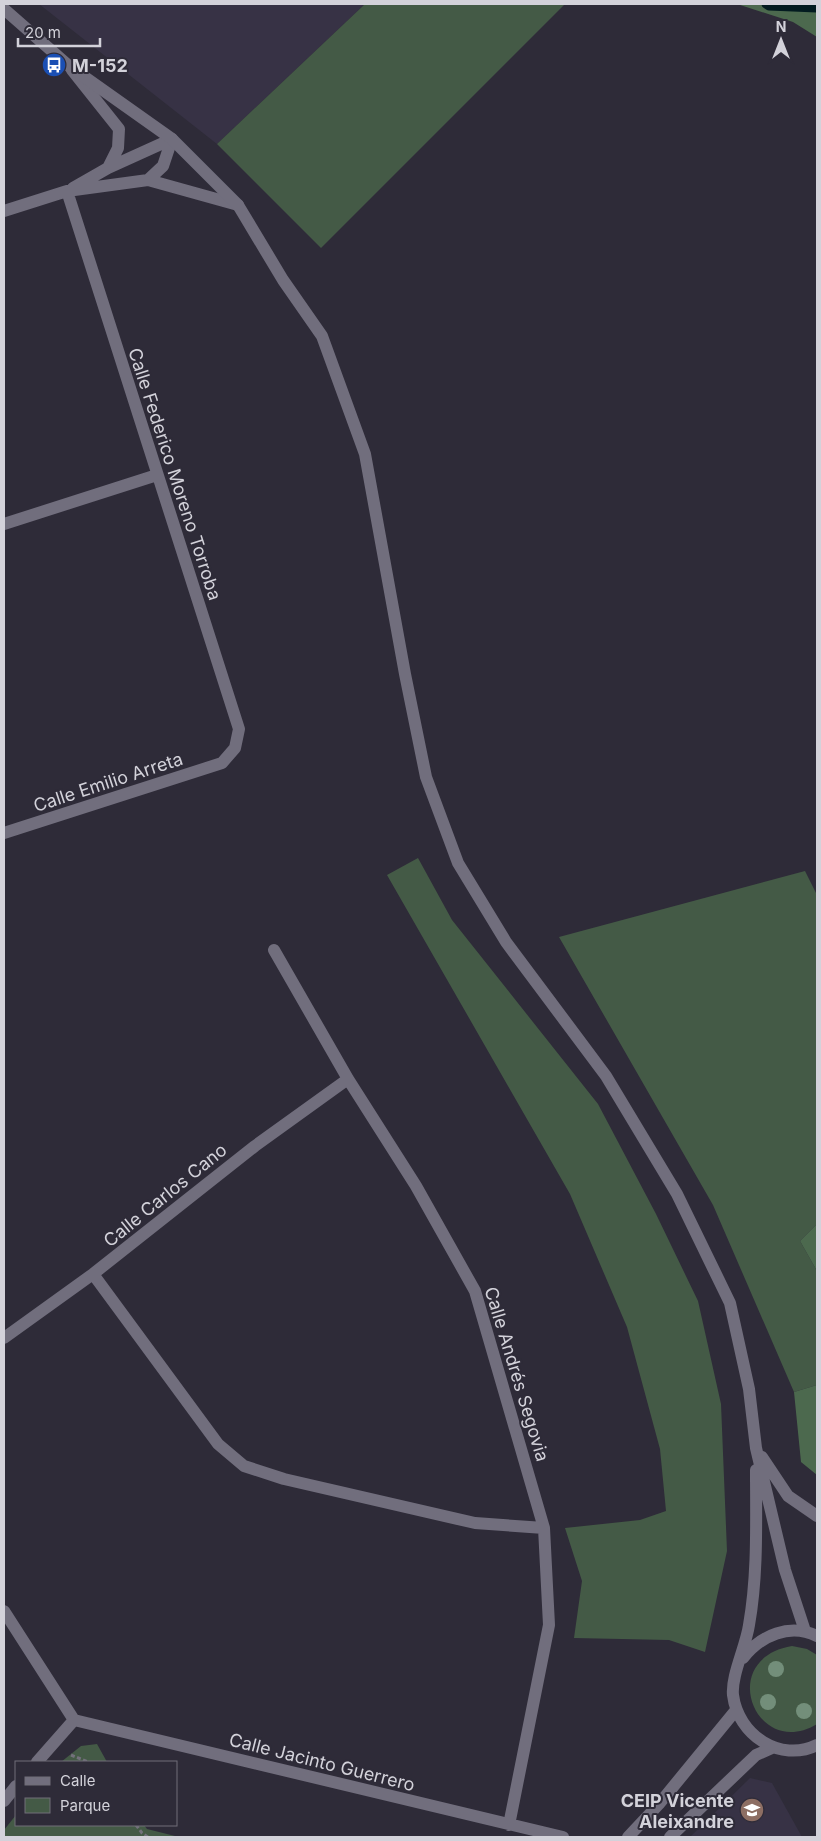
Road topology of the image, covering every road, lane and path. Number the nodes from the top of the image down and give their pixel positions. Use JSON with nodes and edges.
{"nodes":[{"id":1,"x":4,"y":9,"type":"edge"},
{"id":2,"x":69,"y":66,"type":"junction"},
{"id":3,"x":172,"y":139,"type":"junction"},
{"id":4,"x":108,"y":168,"type":"junction"},
{"id":5,"x":148,"y":180,"type":"junction"},
{"id":6,"x":67,"y":191,"type":"junction"},
{"id":7,"x":238,"y":205,"type":"junction"},
{"id":8,"x":4,"y":211,"type":"edge"},
{"id":9,"x":157,"y":475,"type":"junction"},
{"id":10,"x":4,"y":524,"type":"edge"},
{"id":11,"x":222,"y":764,"type":"joint"},
{"id":12,"x":4,"y":833,"type":"edge"},
{"id":13,"x":274,"y":950,"type":"dead end"},
{"id":14,"x":348,"y":1079,"type":"junction"},
{"id":15,"x":93,"y":1274,"type":"junction"},
{"id":16,"x":4,"y":1338,"type":"edge"},
{"id":17,"x":756,"y":1448,"type":"junction"},
{"id":18,"x":817,"y":1516,"type":"edge"},
{"id":19,"x":544,"y":1528,"type":"junction"},
{"id":20,"x":4,"y":1611,"type":"edge"},
{"id":21,"x":813,"y":1632,"type":"edge"},
{"id":22,"x":740,"y":1662,"type":"junction"},
{"id":23,"x":736,"y":1710,"type":"junction"},
{"id":24,"x":74,"y":1720,"type":"junction"},
{"id":25,"x":817,"y":1745,"type":"edge"},
{"id":26,"x":774,"y":1747,"type":"junction"},
{"id":27,"x":38,"y":1761,"type":"edge"},
{"id":28,"x":15,"y":1787,"type":"edge"},
{"id":29,"x":4,"y":1801,"type":"edge"},
{"id":30,"x":509,"y":1825,"type":"junction"},
{"id":31,"x":137,"y":1826,"type":"edge"},
{"id":32,"x":148,"y":1837,"type":"edge"},
{"id":33,"x":563,"y":1837,"type":"edge"},
{"id":34,"x":628,"y":1837,"type":"edge"},
{"id":35,"x":670,"y":1837,"type":"edge"}],
"edges":[{"from":1,"to":2,"type":"street"},
{"from":2,"to":3,"type":"street"},
{"from":2,"to":4,"type":"street"},
{"from":3,"to":4,"type":"street"},
{"from":3,"to":5,"type":"street"},
{"from":3,"to":7,"type":"street"},
{"from":4,"to":6,"type":"street"},
{"from":5,"to":6,"type":"street"},
{"from":5,"to":7,"type":"street"},
{"from":6,"to":8,"type":"street"},
{"from":6,"to":9,"type":"street","name":"Calle Federico Moreno Torroba"},
{"from":7,"to":17,"type":"street"},
{"from":9,"to":10,"type":"street"},
{"from":9,"to":11,"type":"street","name":"Calle Federico Moreno Torroba"},
{"from":11,"to":12,"type":"street","name":"Calle Emilio Arreta"},
{"from":13,"to":14,"type":"street","name":"Calle Andrés Segovia"},
{"from":14,"to":15,"type":"street","name":"Calle Carlos Cano"},
{"from":14,"to":19,"type":"street","name":"Calle Andrés Segovia"},
{"from":15,"to":16,"type":"street","name":"Calle Carlos Cano"},
{"from":15,"to":19,"type":"street"},
{"from":17,"to":18,"type":"street"},
{"from":17,"to":21,"type":"street"},
{"from":17,"to":22,"type":"street"},
{"from":19,"to":30,"type":"street","name":"Calle Andrés Segovia"},
{"from":20,"to":24,"type":"street"},
{"from":21,"to":22,"type":"street"},
{"from":22,"to":23,"type":"street"},
{"from":23,"to":26,"type":"street"},
{"from":23,"to":34,"type":"street"},
{"from":24,"to":27,"type":"street"},
{"from":24,"to":30,"type":"street","name":"Calle Jacinto Guerrero"},
{"from":25,"to":26,"type":"street"},
{"from":26,"to":35,"type":"street"},
{"from":28,"to":29,"type":"street"},
{"from":30,"to":33,"type":"street","name":"Calle Jacinto Guerrero"},
{"from":31,"to":32,"type":"path"}]}
